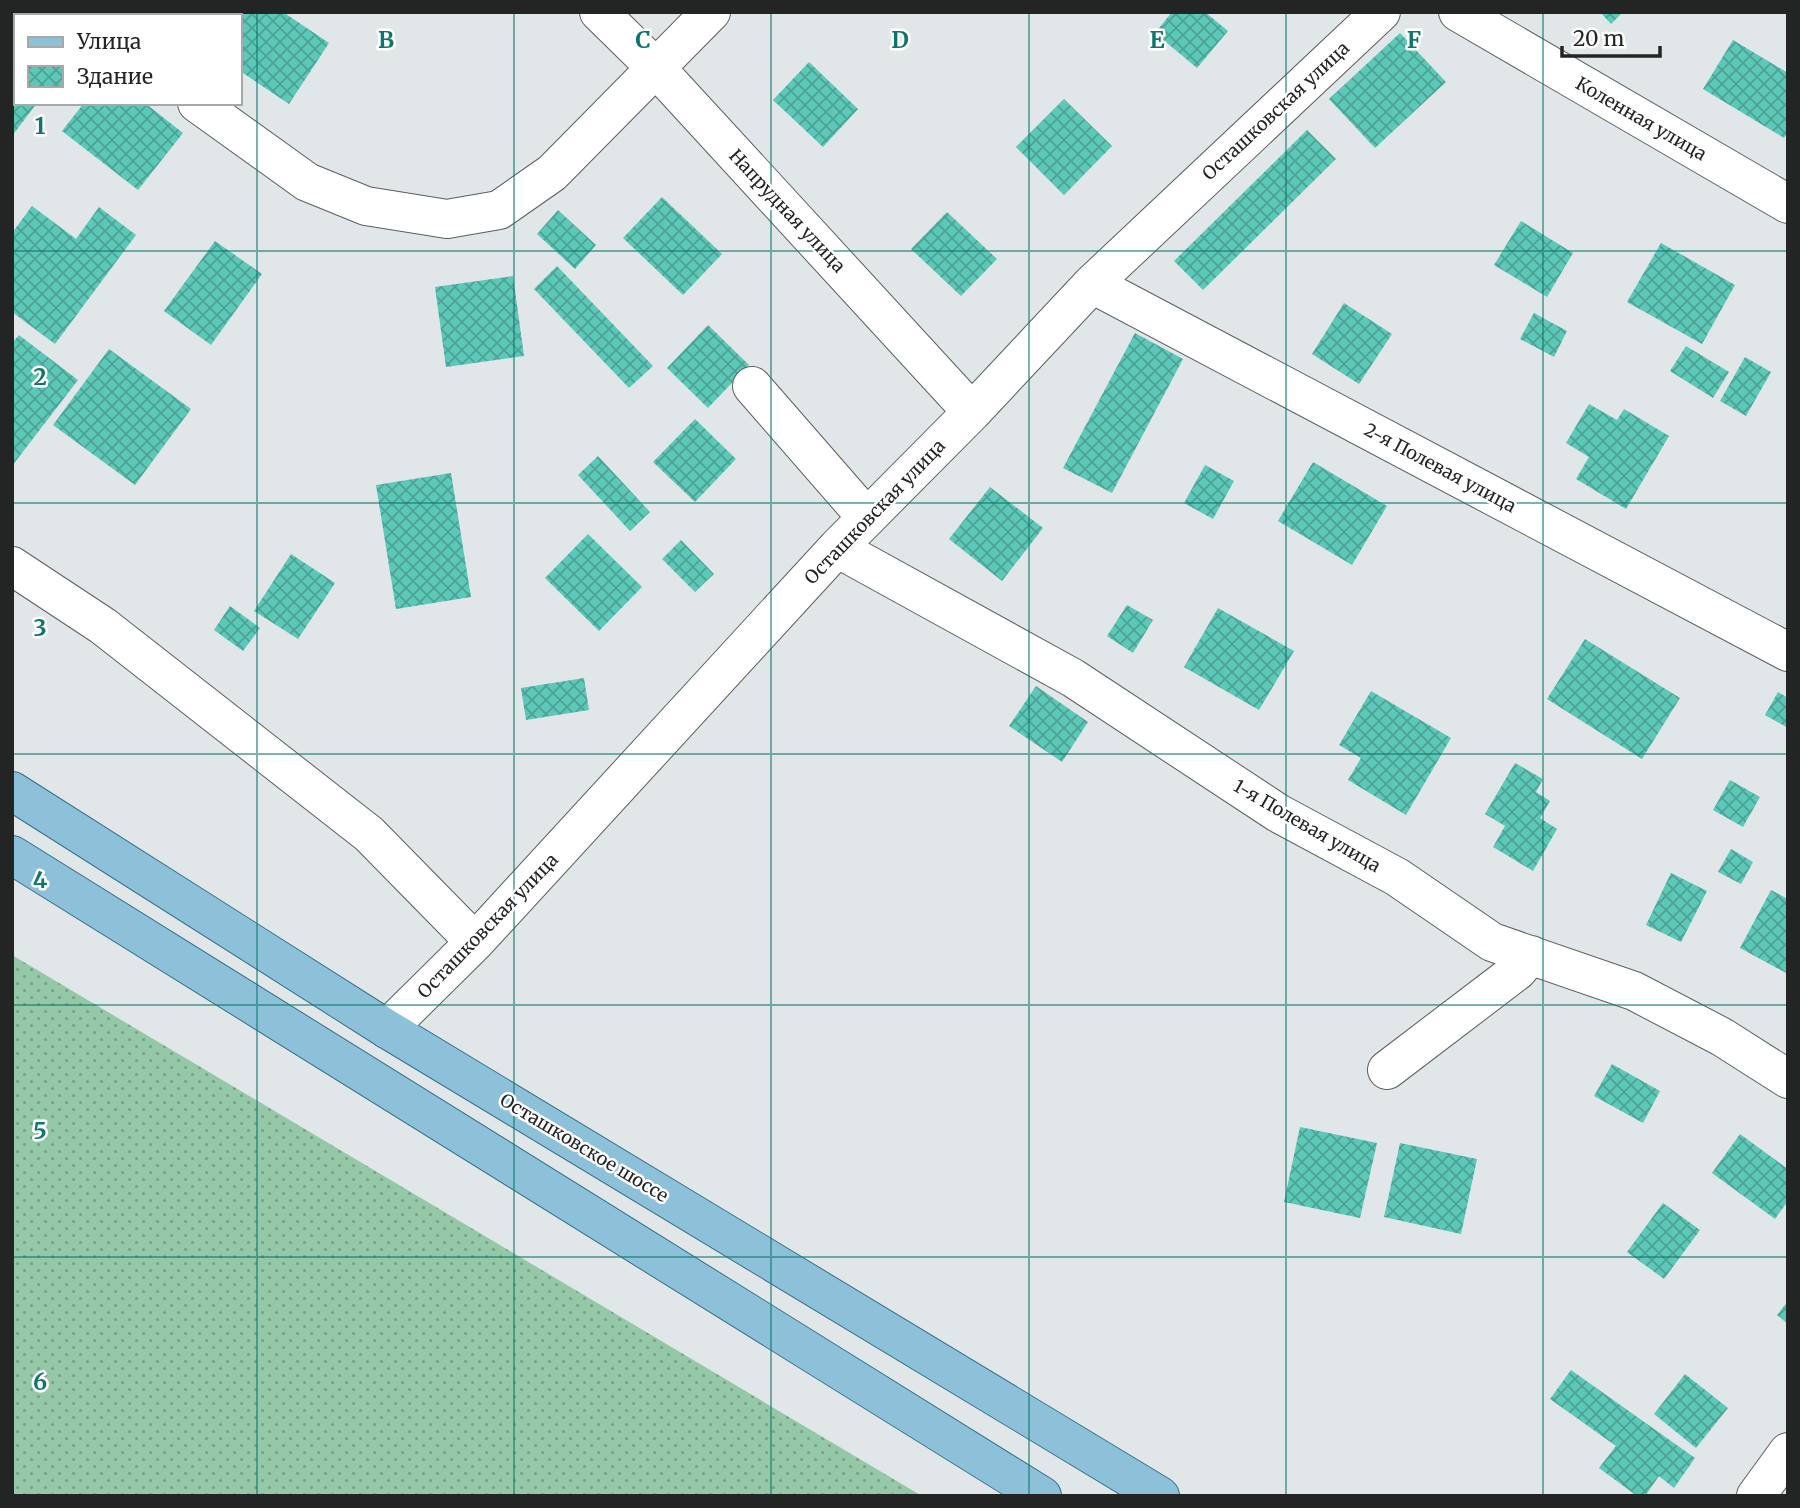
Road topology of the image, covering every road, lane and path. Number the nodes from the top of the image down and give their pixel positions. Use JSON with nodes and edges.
{"nodes":[{"id":1,"x":599,"y":12,"type":"edge"},
{"id":2,"x":711,"y":12,"type":"edge"},
{"id":3,"x":1381,"y":12,"type":"edge"},
{"id":4,"x":1458,"y":12,"type":"edge"},
{"id":5,"x":655,"y":67,"type":"junction"},
{"id":6,"x":200,"y":105,"type":"edge"},
{"id":7,"x":1788,"y":204,"type":"edge"},
{"id":8,"x":1092,"y":284,"type":"junction"},
{"id":9,"x":752,"y":386,"type":"dead end"},
{"id":10,"x":972,"y":412,"type":"junction"},
{"id":11,"x":867,"y":518,"type":"junction"},
{"id":12,"x":837,"y":548,"type":"junction"},
{"id":13,"x":12,"y":566,"type":"edge"},
{"id":14,"x":1788,"y":652,"type":"edge"},
{"id":15,"x":12,"y":791,"type":"edge"},
{"id":16,"x":12,"y":856,"type":"edge"},
{"id":17,"x":475,"y":942,"type":"junction"},
{"id":18,"x":1531,"y":955,"type":"junction"},
{"id":19,"x":387,"y":1029,"type":"junction"},
{"id":20,"x":1387,"y":1070,"type":"dead end"},
{"id":21,"x":1788,"y":1079,"type":"edge"},
{"id":22,"x":1788,"y":1452,"type":"edge"},
{"id":23,"x":1042,"y":1496,"type":"edge"},
{"id":24,"x":1160,"y":1496,"type":"edge"},
{"id":25,"x":1756,"y":1496,"type":"edge"}],
"edges":[{"from":1,"to":5,"type":"street","name":"Напрудная улица"},
{"from":2,"to":5,"type":"street"},
{"from":3,"to":8,"type":"street","name":"Осташковская улица"},
{"from":4,"to":7,"type":"street","name":"Коленная улица"},
{"from":5,"to":6,"type":"street"},
{"from":5,"to":10,"type":"street","name":"Напрудная улица"},
{"from":8,"to":10,"type":"street","name":"Осташковская улица"},
{"from":8,"to":14,"type":"street","name":"2-я Полевая улица"},
{"from":9,"to":11,"type":"street"},
{"from":10,"to":11,"type":"street","name":"Осташковская улица"},
{"from":11,"to":12,"type":"street","name":"Осташковская улица"},
{"from":12,"to":17,"type":"street","name":"Осташковская улица"},
{"from":12,"to":18,"type":"street","name":"1-я Полевая улица"},
{"from":13,"to":17,"type":"street"},
{"from":15,"to":19,"type":"main road","name":"Осташковское шоссе"},
{"from":16,"to":23,"type":"main road"},
{"from":17,"to":19,"type":"street","name":"Осташковская улица"},
{"from":18,"to":20,"type":"street"},
{"from":18,"to":21,"type":"street","name":"1-я Полевая улица"},
{"from":19,"to":24,"type":"main road","name":"Осташковское шоссе"},
{"from":22,"to":25,"type":"street"}]}
